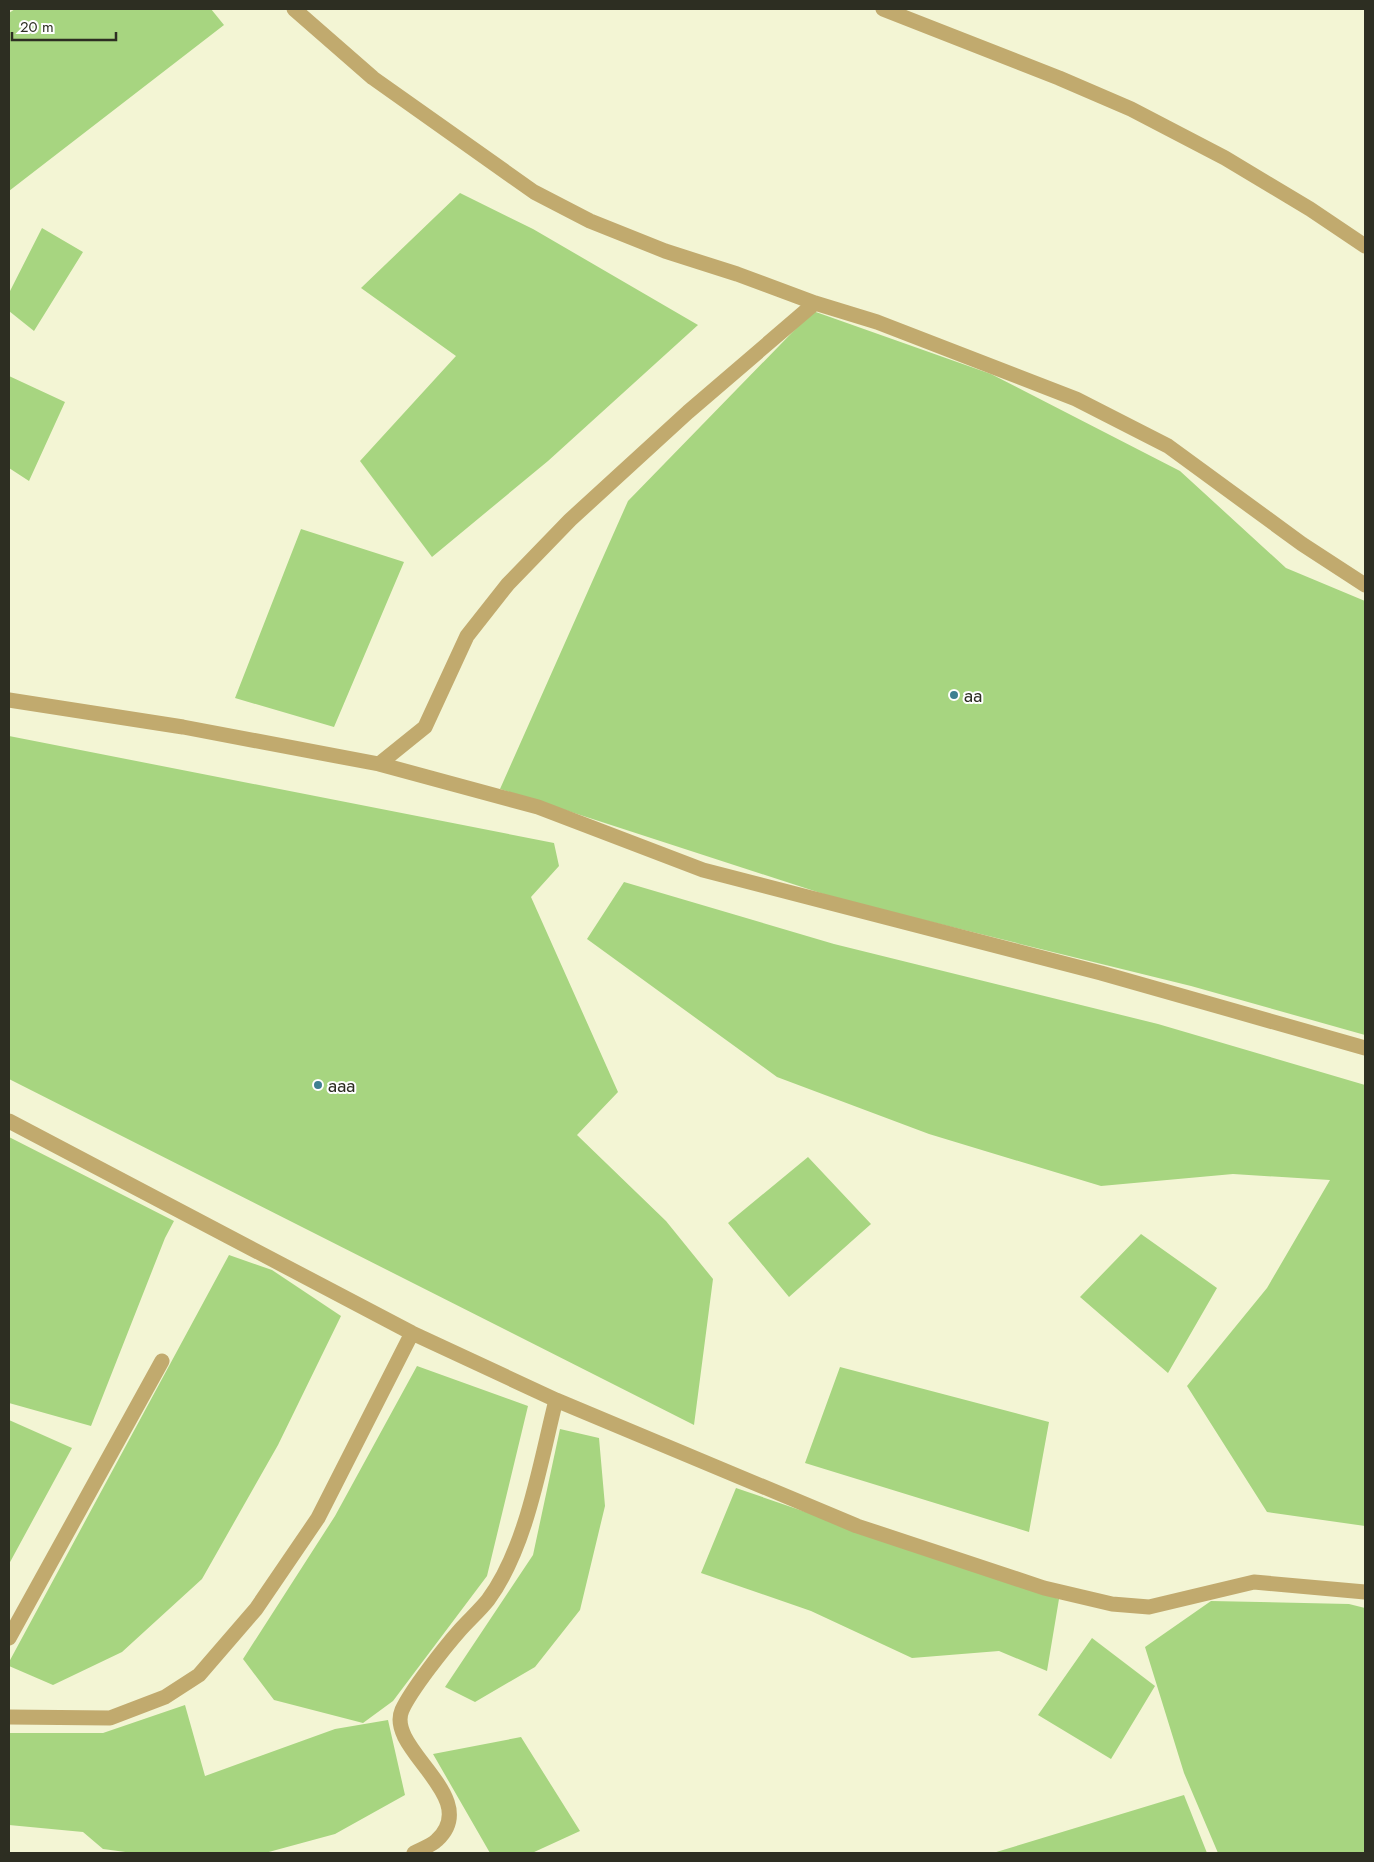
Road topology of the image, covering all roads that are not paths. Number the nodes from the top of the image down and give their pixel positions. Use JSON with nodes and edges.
{"nodes":[{"id":1,"x":294,"y":9,"type":"edge"},
{"id":2,"x":883,"y":9,"type":"edge"},
{"id":3,"x":1365,"y":246,"type":"edge"},
{"id":4,"x":815,"y":303,"type":"junction"},
{"id":5,"x":1365,"y":585,"type":"edge"},
{"id":6,"x":9,"y":700,"type":"edge"},
{"id":7,"x":379,"y":764,"type":"junction"},
{"id":8,"x":1365,"y":1048,"type":"edge"},
{"id":9,"x":9,"y":1121,"type":"edge"},
{"id":10,"x":412,"y":1334,"type":"junction"},
{"id":11,"x":162,"y":1361,"type":"dead end"},
{"id":12,"x":556,"y":1400,"type":"junction"},
{"id":13,"x":1365,"y":1592,"type":"edge"},
{"id":14,"x":9,"y":1638,"type":"edge"},
{"id":15,"x":9,"y":1717,"type":"edge"},
{"id":16,"x":414,"y":1853,"type":"edge"}],
"edges":[{"from":1,"to":4,"type":"street"},
{"from":2,"to":3,"type":"street"},
{"from":4,"to":5,"type":"street"},
{"from":4,"to":7,"type":"street"},
{"from":6,"to":7,"type":"street"},
{"from":7,"to":8,"type":"street"},
{"from":9,"to":10,"type":"street"},
{"from":10,"to":12,"type":"street"},
{"from":10,"to":15,"type":"street"},
{"from":11,"to":14,"type":"street"},
{"from":12,"to":13,"type":"street"},
{"from":12,"to":16,"type":"street"}]}
